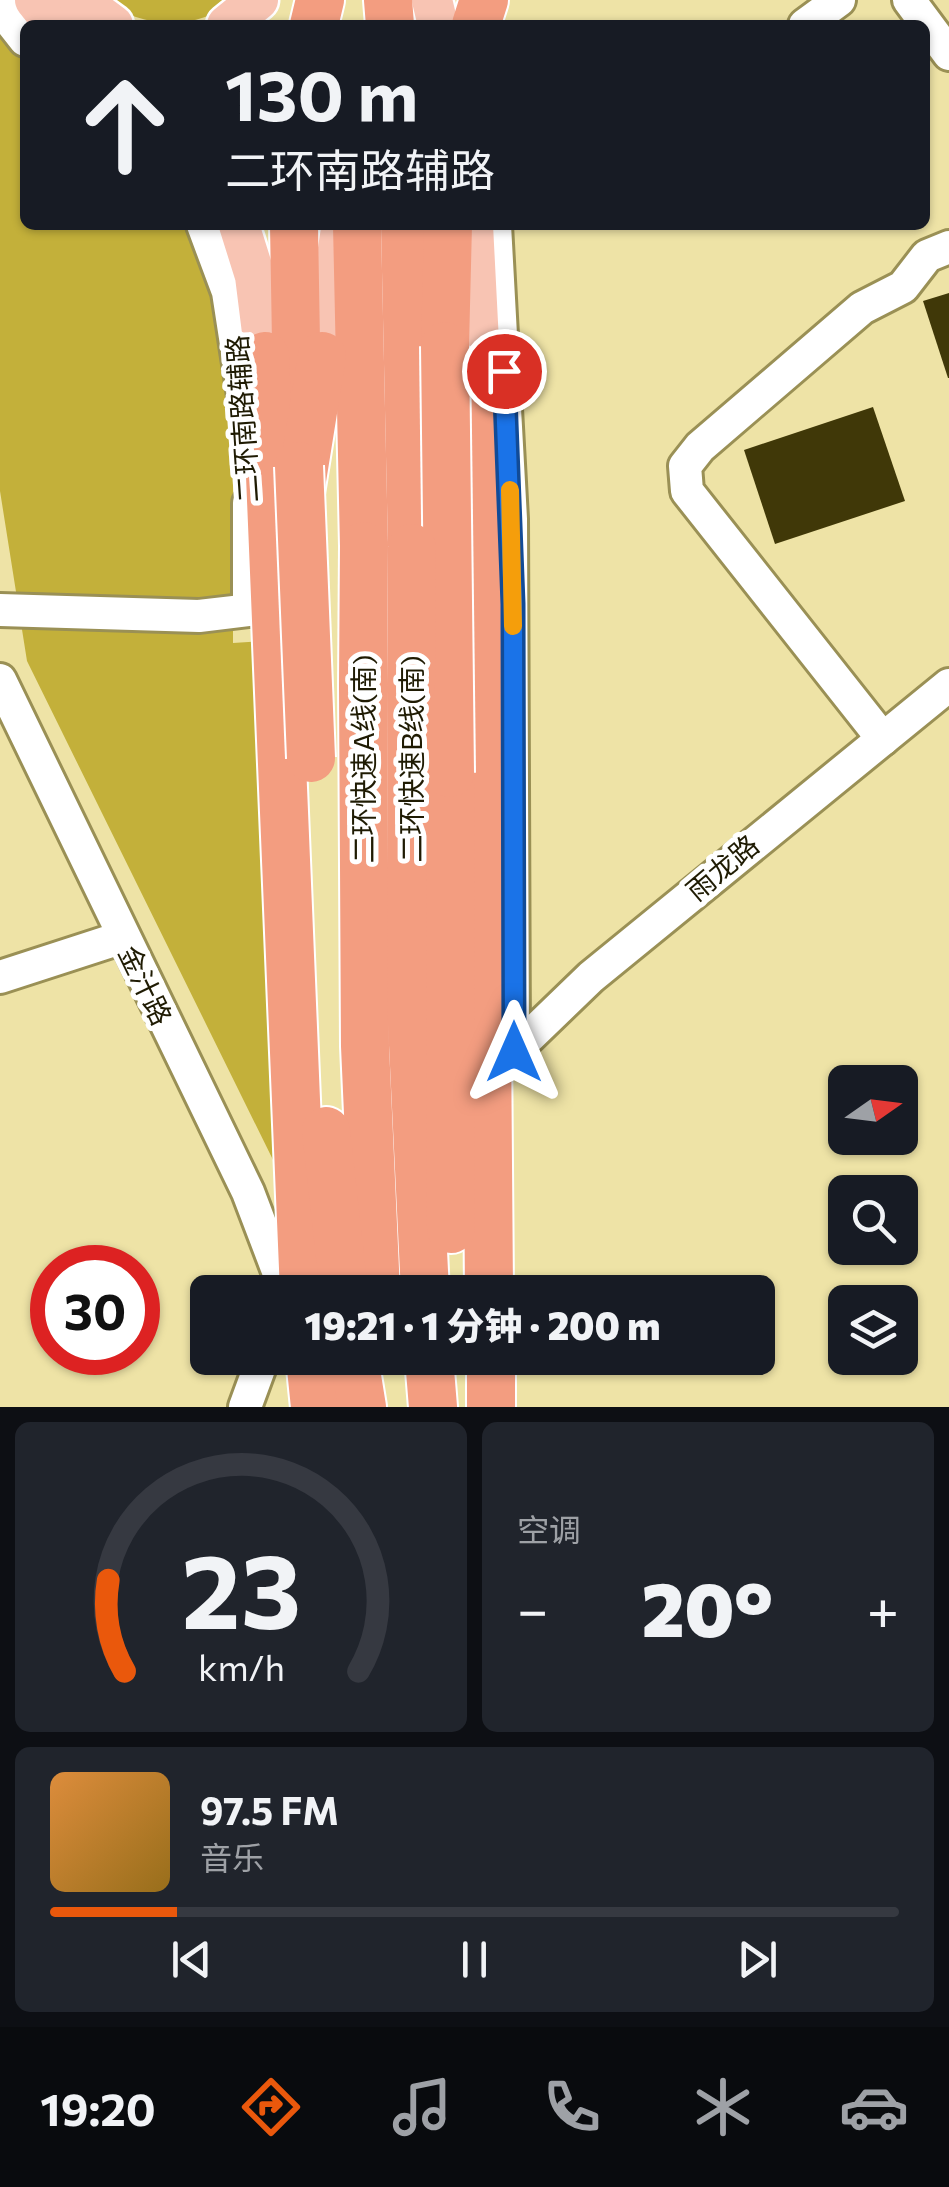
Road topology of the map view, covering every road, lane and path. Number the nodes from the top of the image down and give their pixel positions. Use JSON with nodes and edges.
{"nodes":[{"id":1,"x":34,"y":0,"type":"edge"},
{"id":2,"x":79,"y":0,"type":"edge"},
{"id":3,"x":258,"y":0,"type":"edge"},
{"id":4,"x":839,"y":0,"type":"edge"},
{"id":5,"x":908,"y":0,"type":"edge"},
{"id":6,"x":0,"y":8,"type":"edge"},
{"id":7,"x":51,"y":20,"type":"edge"},
{"id":8,"x":107,"y":20,"type":"edge"},
{"id":9,"x":233,"y":20,"type":"edge"},
{"id":10,"x":812,"y":20,"type":"edge"},
{"id":11,"x":923,"y":20,"type":"edge"},
{"id":12,"x":930,"y":29,"type":"edge"},
{"id":13,"x":20,"y":34,"type":"edge"},
{"id":14,"x":949,"y":54,"type":"edge"},
{"id":15,"x":205,"y":230,"type":"edge"},
{"id":16,"x":241,"y":230,"type":"edge"},
{"id":17,"x":294,"y":230,"type":"edge"},
{"id":18,"x":341,"y":230,"type":"edge"},
{"id":19,"x":357,"y":230,"type":"edge"},
{"id":20,"x":405,"y":230,"type":"edge"},
{"id":21,"x":448,"y":230,"type":"edge"},
{"id":22,"x":473,"y":230,"type":"edge"},
{"id":23,"x":482,"y":230,"type":"edge"},
{"id":24,"x":494,"y":230,"type":"edge"},
{"id":25,"x":949,"y":246,"type":"edge"},
{"id":26,"x":265,"y":356,"type":"joint"},
{"id":27,"x":322,"y":356,"type":"joint"},
{"id":28,"x":482,"y":401,"type":"junction"},
{"id":29,"x":0,"y":610,"type":"edge"},
{"id":30,"x":0,"y":680,"type":"edge"},
{"id":31,"x":949,"y":684,"type":"edge"},
{"id":32,"x":882,"y":738,"type":"junction"},
{"id":33,"x":296,"y":759,"type":"junction"},
{"id":34,"x":108,"y":942,"type":"dead end"},
{"id":35,"x":0,"y":977,"type":"edge"},
{"id":36,"x":285,"y":1275,"type":"edge"},
{"id":37,"x":292,"y":1275,"type":"edge"},
{"id":38,"x":342,"y":1275,"type":"edge"},
{"id":39,"x":375,"y":1275,"type":"edge"},
{"id":40,"x":424,"y":1275,"type":"edge"},
{"id":41,"x":450,"y":1275,"type":"edge"},
{"id":42,"x":490,"y":1275,"type":"edge"},
{"id":43,"x":257,"y":1375,"type":"edge"},
{"id":44,"x":312,"y":1375,"type":"edge"},
{"id":45,"x":357,"y":1375,"type":"edge"},
{"id":46,"x":381,"y":1375,"type":"edge"},
{"id":47,"x":430,"y":1375,"type":"edge"},
{"id":48,"x":450,"y":1375,"type":"edge"},
{"id":49,"x":491,"y":1375,"type":"edge"},
{"id":50,"x":245,"y":1407,"type":"edge"},
{"id":51,"x":315,"y":1407,"type":"edge"},
{"id":52,"x":362,"y":1407,"type":"edge"},
{"id":53,"x":383,"y":1407,"type":"edge"},
{"id":54,"x":432,"y":1407,"type":"edge"},
{"id":55,"x":450,"y":1407,"type":"edge"},
{"id":56,"x":492,"y":1407,"type":"edge"}],
"edges":[{"from":1,"to":7,"type":"main road"},
{"from":2,"to":8,"type":"main road"},
{"from":3,"to":9,"type":"main road"},
{"from":4,"to":10,"type":"street"},
{"from":5,"to":11,"type":"street"},
{"from":6,"to":13,"type":"street"},
{"from":12,"to":14,"type":"street"},
{"from":15,"to":29,"type":"street","name":"二环南路辅路"},
{"from":16,"to":26,"type":"main road"},
{"from":17,"to":33,"type":"highway","bridge":true},
{"from":18,"to":27,"type":"main road"},
{"from":19,"to":39,"type":"highway","name":"二环快速A线(南)","bridge":true},
{"from":20,"to":40,"type":"highway","name":"二环快速B线(南)","bridge":true},
{"from":21,"to":41,"type":"highway","bridge":true},
{"from":22,"to":28,"type":"main road"},
{"from":23,"to":28,"type":"main road"},
{"from":24,"to":32,"type":"street","name":"雨龙路"},
{"from":25,"to":32,"type":"street"},
{"from":26,"to":33,"type":"highway"},
{"from":27,"to":33,"type":"highway"},
{"from":28,"to":42,"type":"highway"},
{"from":30,"to":36,"type":"street","name":"金汁路"},
{"from":31,"to":32,"type":"street","name":"雨龙路"},
{"from":33,"to":37,"type":"highway"},
{"from":33,"to":38,"type":"highway"},
{"from":34,"to":35,"type":"street"},
{"from":43,"to":50,"type":"street"},
{"from":44,"to":51,"type":"highway"},
{"from":45,"to":52,"type":"highway"},
{"from":46,"to":53,"type":"highway"},
{"from":47,"to":54,"type":"highway"},
{"from":48,"to":55,"type":"highway"},
{"from":49,"to":56,"type":"highway"}]}
